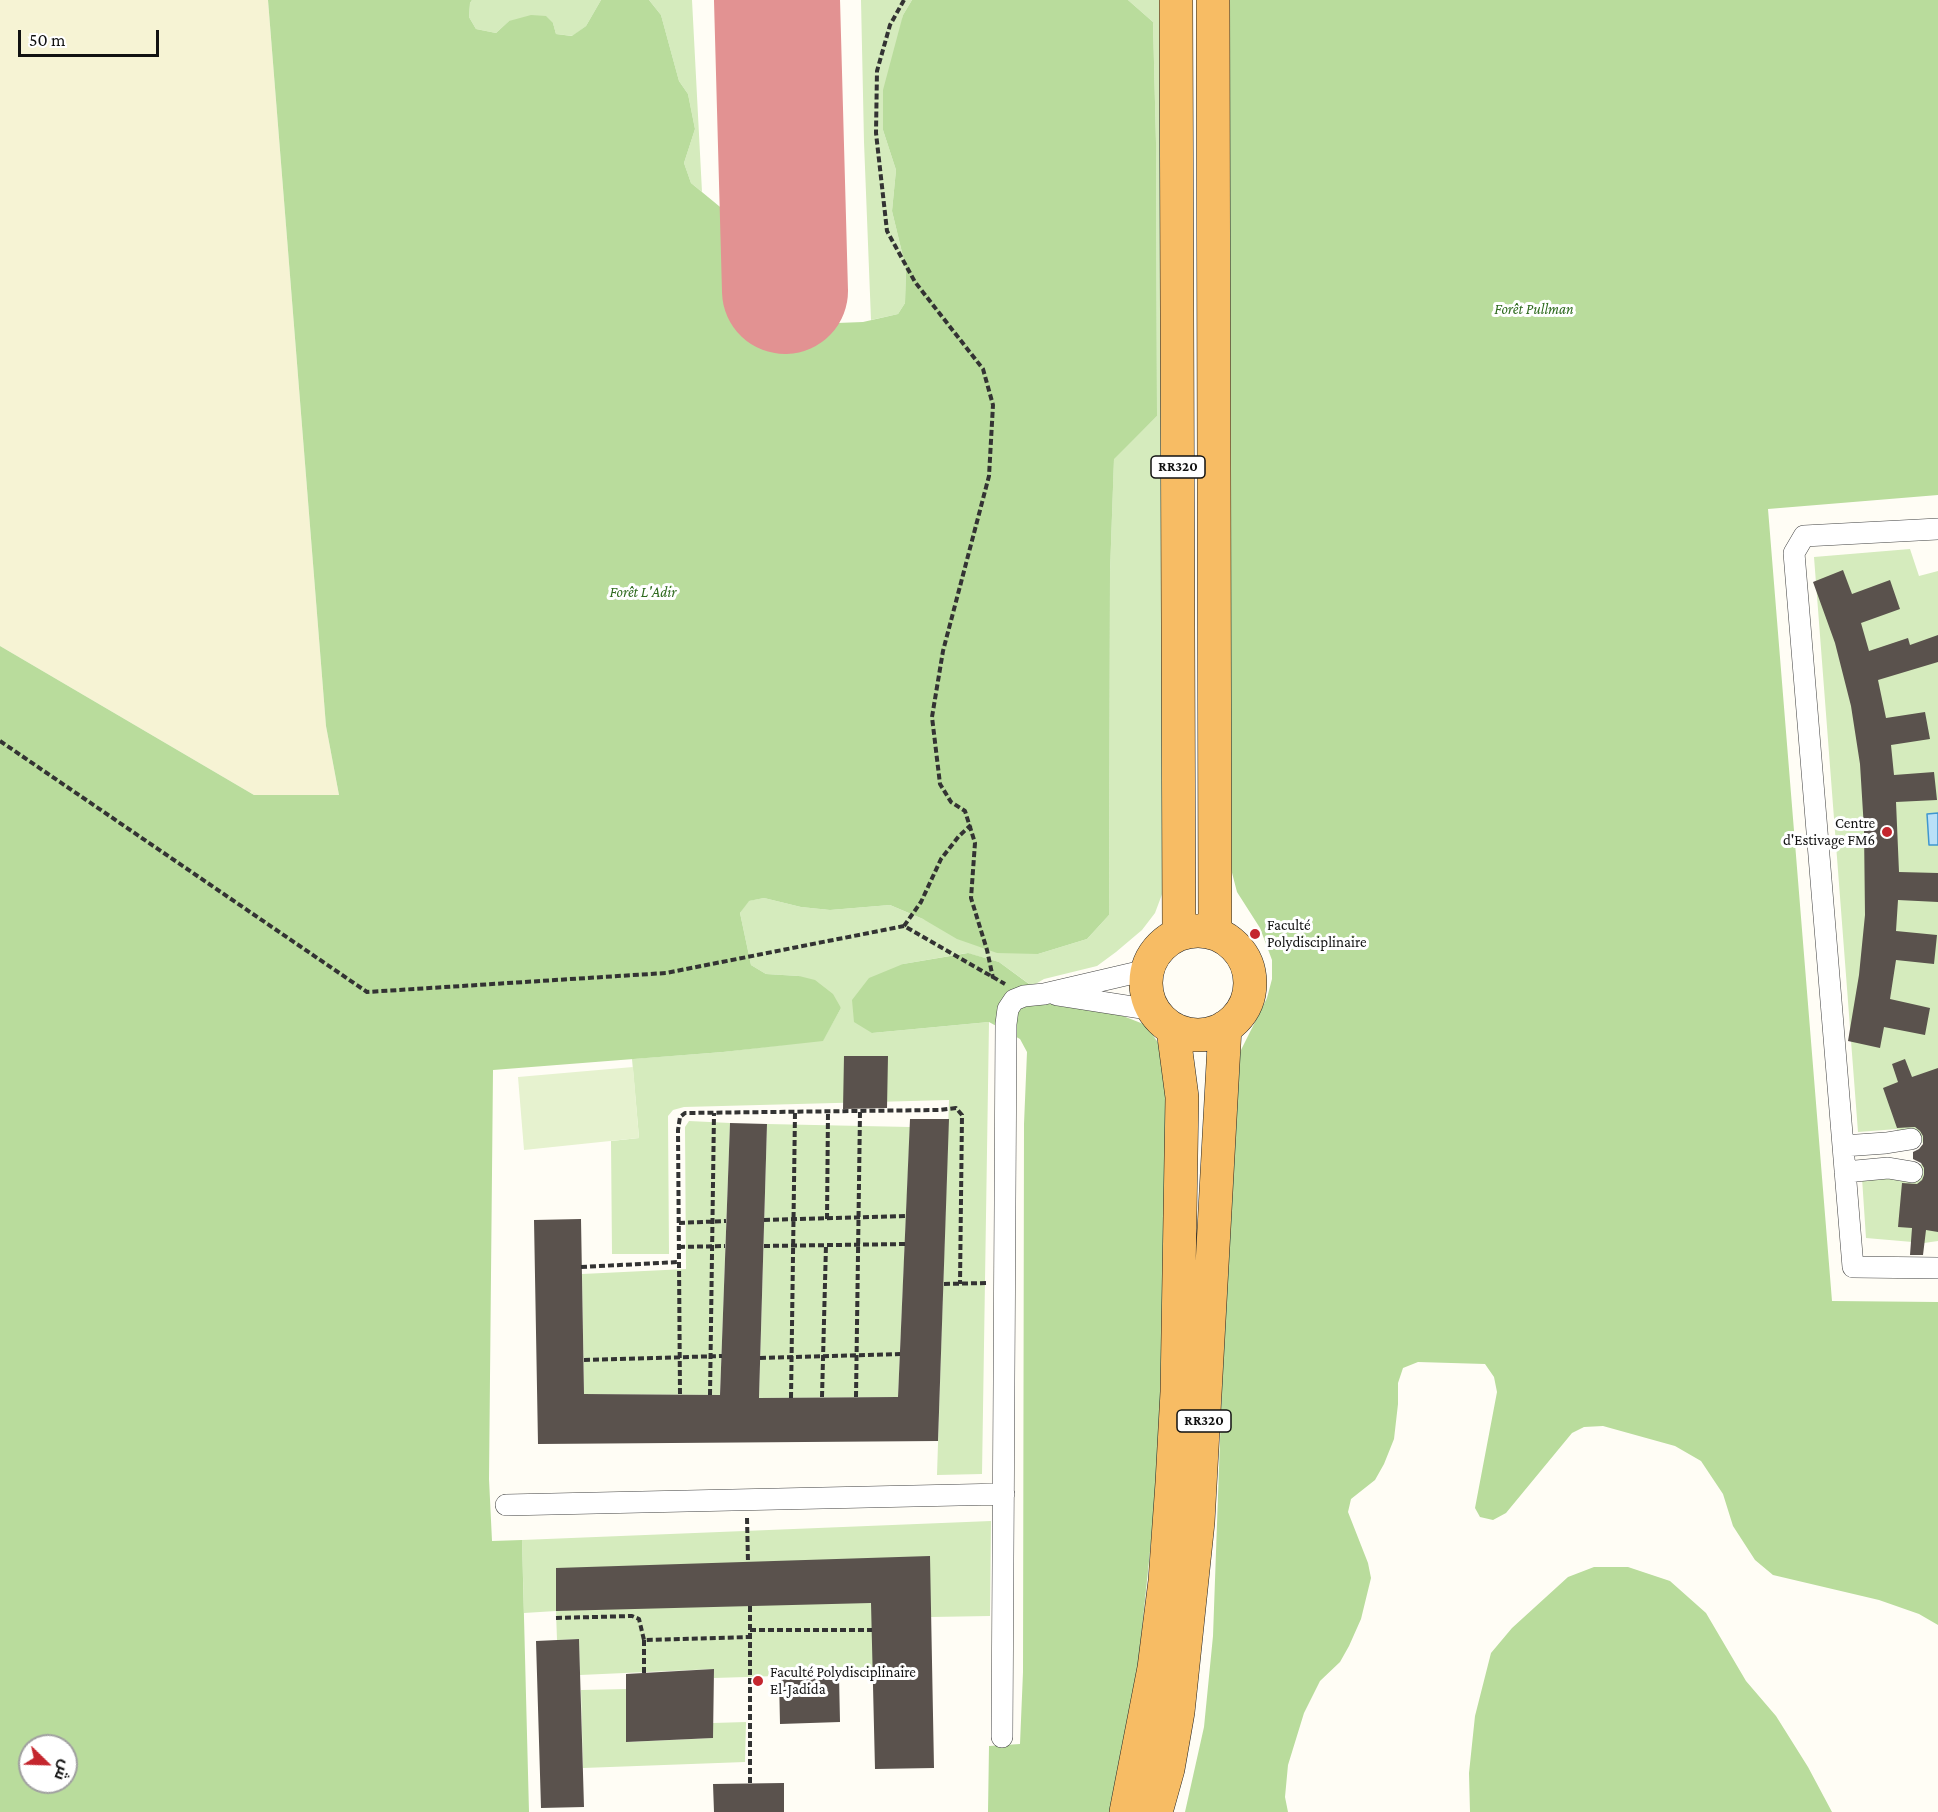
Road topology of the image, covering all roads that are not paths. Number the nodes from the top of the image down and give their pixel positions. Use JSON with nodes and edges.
{"nodes":[{"id":1,"x":1176,"y":0,"type":"edge"},
{"id":2,"x":1213,"y":0,"type":"edge"},
{"id":3,"x":1938,"y":529,"type":"edge"},
{"id":4,"x":1215,"y":933,"type":"junction"},
{"id":5,"x":1179,"y":934,"type":"junction"},
{"id":6,"x":1147,"y":970,"type":"junction"},
{"id":7,"x":1034,"y":995,"type":"junction"},
{"id":8,"x":1163,"y":1019,"type":"junction"},
{"id":9,"x":1225,"y":1027,"type":"junction"},
{"id":10,"x":1843,"y":1146,"type":"junction"},
{"id":11,"x":1845,"y":1172,"type":"junction"},
{"id":12,"x":1938,"y":1268,"type":"edge"},
{"id":13,"x":1004,"y":1494,"type":"junction"},
{"id":14,"x":507,"y":1506,"type":"dead end"},
{"id":15,"x":1002,"y":1737,"type":"dead end"},
{"id":16,"x":1126,"y":1812,"type":"edge"},
{"id":17,"x":1156,"y":1812,"type":"edge"}],
"edges":[{"from":1,"to":5,"type":"highway","number":"RR320"},
{"from":2,"to":4,"type":"highway","number":"RR320"},
{"from":3,"to":10,"type":"street"},
{"from":4,"to":5,"type":"highway"},
{"from":4,"to":9,"type":"highway"},
{"from":5,"to":6,"type":"highway"},
{"from":6,"to":7,"type":"street"},
{"from":6,"to":8,"type":"highway","number":"RR320"},
{"from":7,"to":8,"type":"street"},
{"from":7,"to":13,"type":"street"},
{"from":8,"to":9,"type":"highway"},
{"from":8,"to":16,"type":"highway","number":"RR320"},
{"from":9,"to":17,"type":"highway","number":"RR320"},
{"from":10,"to":11,"type":"street"},
{"from":10,"to":11,"type":"street"},
{"from":11,"to":12,"type":"street"},
{"from":13,"to":14,"type":"street"},
{"from":13,"to":15,"type":"street"}]}
